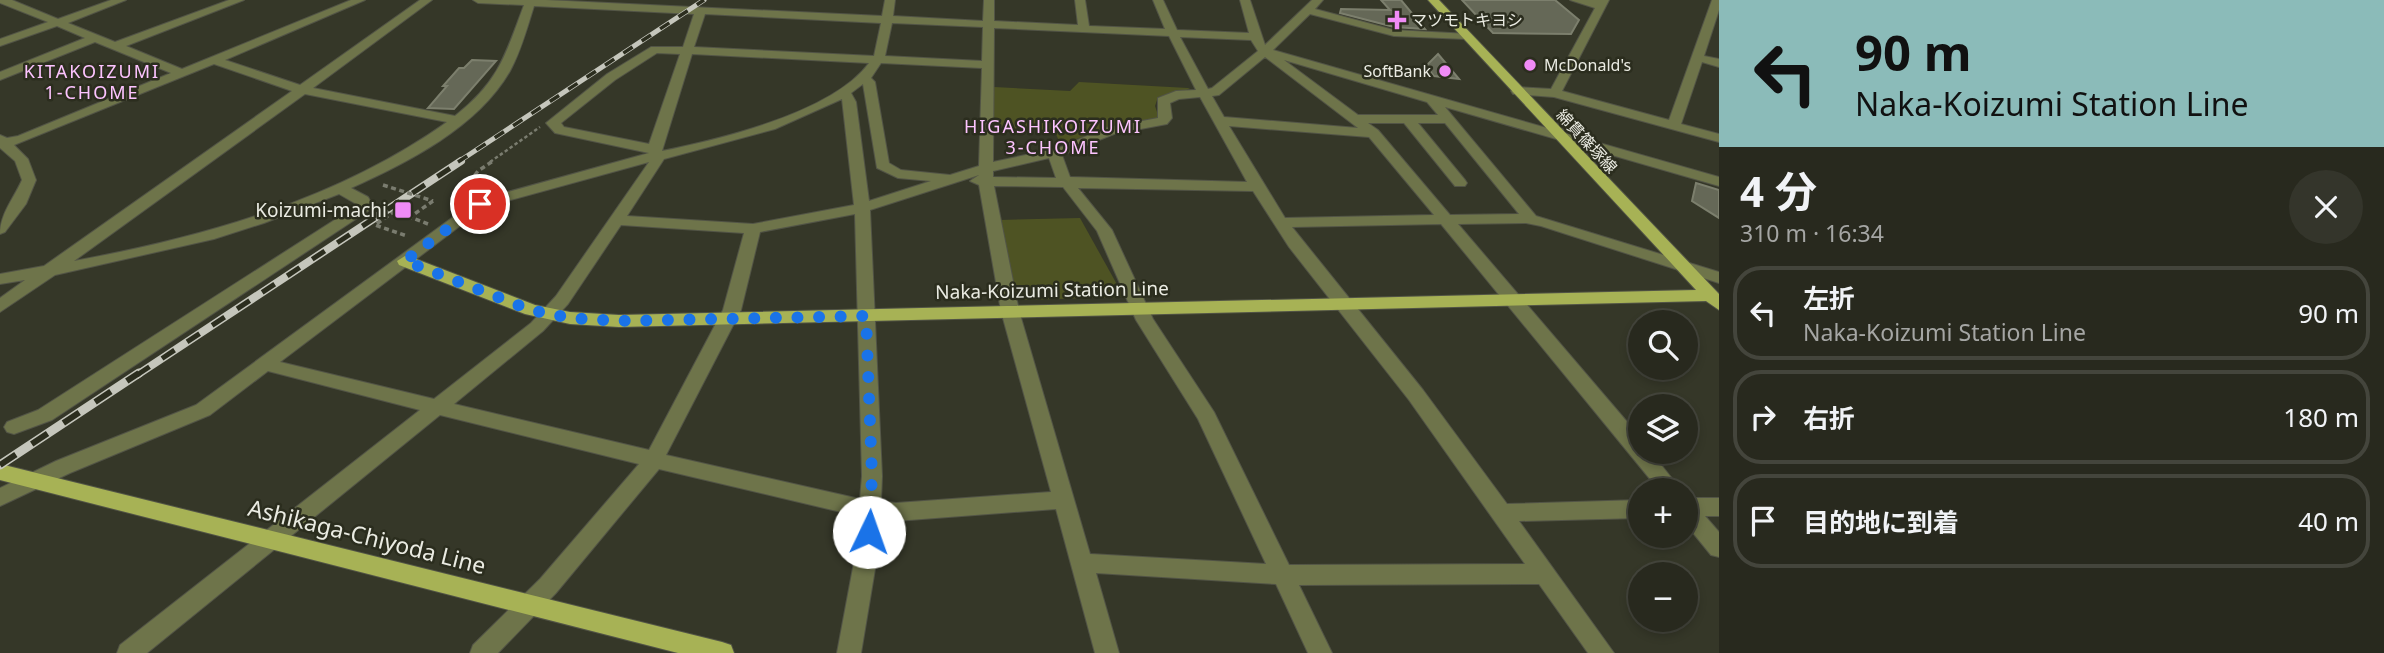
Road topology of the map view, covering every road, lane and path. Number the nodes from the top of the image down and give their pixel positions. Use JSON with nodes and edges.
{"nodes":[{"id":1,"x":1,"y":0,"type":"edge"},
{"id":2,"x":121,"y":0,"type":"edge"},
{"id":3,"x":239,"y":0,"type":"edge"},
{"id":4,"x":360,"y":0,"type":"edge"},
{"id":5,"x":427,"y":0,"type":"edge"},
{"id":6,"x":478,"y":0,"type":"edge"},
{"id":7,"x":722,"y":0,"type":"edge"},
{"id":8,"x":890,"y":0,"type":"edge"},
{"id":9,"x":989,"y":0,"type":"edge"},
{"id":10,"x":1080,"y":0,"type":"edge"},
{"id":11,"x":1158,"y":0,"type":"edge"},
{"id":12,"x":1245,"y":0,"type":"edge"},
{"id":13,"x":1318,"y":0,"type":"edge"},
{"id":14,"x":1433,"y":0,"type":"edge"},
{"id":15,"x":1575,"y":0,"type":"edge"},
{"id":16,"x":1717,"y":0,"type":"edge"},
{"id":17,"x":530,"y":1,"type":"edge"},
{"id":18,"x":1603,"y":3,"type":"edge"},
{"id":19,"x":672,"y":4,"type":"edge"},
{"id":20,"x":705,"y":10,"type":"junction"},
{"id":21,"x":1307,"y":10,"type":"junction"},
{"id":22,"x":886,"y":19,"type":"junction"},
{"id":23,"x":58,"y":23,"type":"junction"},
{"id":24,"x":989,"y":24,"type":"junction"},
{"id":25,"x":1084,"y":28,"type":"junction"},
{"id":26,"x":1172,"y":32,"type":"junction"},
{"id":27,"x":1466,"y":36,"type":"junction"},
{"id":28,"x":1255,"y":37,"type":"junction"},
{"id":29,"x":95,"y":38,"type":"junction"},
{"id":30,"x":0,"y":43,"type":"edge"},
{"id":31,"x":115,"y":46,"type":"junction"},
{"id":32,"x":687,"y":50,"type":"junction"},
{"id":33,"x":1263,"y":50,"type":"junction"},
{"id":34,"x":1698,"y":58,"type":"junction"},
{"id":35,"x":214,"y":60,"type":"junction"},
{"id":36,"x":879,"y":60,"type":"junction"},
{"id":37,"x":1719,"y":62,"type":"edge"},
{"id":38,"x":988,"y":65,"type":"junction"},
{"id":39,"x":181,"y":73,"type":"junction"},
{"id":40,"x":0,"y":76,"type":"edge"},
{"id":41,"x":863,"y":79,"type":"junction"},
{"id":42,"x":302,"y":89,"type":"junction"},
{"id":43,"x":844,"y":91,"type":"junction"},
{"id":44,"x":1517,"y":91,"type":"junction"},
{"id":45,"x":1204,"y":92,"type":"junction"},
{"id":46,"x":1555,"y":93,"type":"junction"},
{"id":47,"x":1432,"y":99,"type":"junction"},
{"id":48,"x":1355,"y":119,"type":"junction"},
{"id":49,"x":1408,"y":119,"type":"junction"},
{"id":50,"x":457,"y":120,"type":"junction"},
{"id":51,"x":1449,"y":120,"type":"junction"},
{"id":52,"x":875,"y":121,"type":"junction"},
{"id":53,"x":1219,"y":121,"type":"junction"},
{"id":54,"x":852,"y":123,"type":"junction"},
{"id":55,"x":553,"y":125,"type":"junction"},
{"id":56,"x":1674,"y":126,"type":"junction"},
{"id":57,"x":1373,"y":132,"type":"junction"},
{"id":58,"x":1558,"y":135,"type":"junction"},
{"id":59,"x":1719,"y":138,"type":"edge"},
{"id":60,"x":2,"y":142,"type":"edge"},
{"id":61,"x":656,"y":153,"type":"junction"},
{"id":62,"x":1054,"y":153,"type":"junction"},
{"id":63,"x":986,"y":174,"type":"junction"},
{"id":64,"x":952,"y":178,"type":"junction"},
{"id":65,"x":1719,"y":182,"type":"edge"},
{"id":66,"x":1067,"y":183,"type":"junction"},
{"id":67,"x":1460,"y":183,"type":"dead end"},
{"id":68,"x":383,"y":185,"type":"dead end"},
{"id":69,"x":1256,"y":187,"type":"junction"},
{"id":70,"x":339,"y":188,"type":"junction"},
{"id":71,"x":464,"y":189,"type":"dead end"},
{"id":72,"x":862,"y":208,"type":"junction"},
{"id":73,"x":395,"y":211,"type":"dead end"},
{"id":74,"x":422,"y":219,"type":"joint"},
{"id":75,"x":1531,"y":219,"type":"junction"},
{"id":76,"x":618,"y":220,"type":"junction"},
{"id":77,"x":1449,"y":220,"type":"junction"},
{"id":78,"x":1281,"y":223,"type":"junction"},
{"id":79,"x":0,"y":229,"type":"edge"},
{"id":80,"x":752,"y":229,"type":"junction"},
{"id":81,"x":447,"y":230,"type":"junction"},
{"id":82,"x":407,"y":236,"type":"dead end"},
{"id":83,"x":405,"y":261,"type":"junction"},
{"id":84,"x":1680,"y":265,"type":"junction"},
{"id":85,"x":51,"y":270,"type":"junction"},
{"id":86,"x":1719,"y":278,"type":"edge"},
{"id":87,"x":0,"y":279,"type":"edge"},
{"id":88,"x":1715,"y":299,"type":"edge"},
{"id":89,"x":1516,"y":300,"type":"junction"},
{"id":90,"x":1344,"y":305,"type":"junction"},
{"id":91,"x":0,"y":306,"type":"edge"},
{"id":92,"x":1139,"y":308,"type":"junction"},
{"id":93,"x":1010,"y":311,"type":"junction"},
{"id":94,"x":550,"y":314,"type":"junction"},
{"id":95,"x":866,"y":316,"type":"junction"},
{"id":96,"x":727,"y":318,"type":"junction"},
{"id":97,"x":267,"y":363,"type":"junction"},
{"id":98,"x":437,"y":407,"type":"junction"},
{"id":99,"x":14,"y":427,"type":"dead end"},
{"id":100,"x":1628,"y":436,"type":"edge"},
{"id":101,"x":653,"y":461,"type":"junction"},
{"id":102,"x":1650,"y":464,"type":"edge"},
{"id":103,"x":0,"y":472,"type":"edge"},
{"id":104,"x":1661,"y":478,"type":"edge"},
{"id":105,"x":38,"y":479,"type":"junction"},
{"id":106,"x":0,"y":498,"type":"edge"},
{"id":107,"x":1063,"y":500,"type":"junction"},
{"id":108,"x":1698,"y":507,"type":"edge"},
{"id":109,"x":1719,"y":507,"type":"edge"},
{"id":110,"x":1628,"y":509,"type":"edge"},
{"id":111,"x":870,"y":510,"type":"junction"},
{"id":112,"x":1500,"y":513,"type":"junction"},
{"id":113,"x":1698,"y":523,"type":"edge"},
{"id":114,"x":271,"y":540,"type":"junction"},
{"id":115,"x":1719,"y":548,"type":"edge"},
{"id":116,"x":1083,"y":564,"type":"junction"},
{"id":117,"x":1545,"y":574,"type":"junction"},
{"id":118,"x":1283,"y":575,"type":"junction"},
{"id":119,"x":530,"y":604,"type":"junction"},
{"id":120,"x":129,"y":653,"type":"edge"},
{"id":121,"x":482,"y":653,"type":"edge"},
{"id":122,"x":722,"y":653,"type":"edge"},
{"id":123,"x":849,"y":653,"type":"edge"},
{"id":124,"x":1107,"y":653,"type":"edge"},
{"id":125,"x":1320,"y":653,"type":"edge"},
{"id":126,"x":1602,"y":653,"type":"edge"}],
"edges":[{"from":1,"to":23,"type":"street"},
{"from":2,"to":23,"type":"street"},
{"from":3,"to":31,"type":"street"},
{"from":4,"to":35,"type":"street"},
{"from":5,"to":42,"type":"street"},
{"from":6,"to":17,"type":"street"},
{"from":7,"to":20,"type":"street"},
{"from":8,"to":22,"type":"street"},
{"from":9,"to":24,"type":"street"},
{"from":10,"to":25,"type":"street"},
{"from":11,"to":26,"type":"street"},
{"from":12,"to":28,"type":"street"},
{"from":13,"to":21,"type":"street"},
{"from":14,"to":27,"type":"main road","name":"綿貫篠塚線"},
{"from":15,"to":18,"type":"street"},
{"from":16,"to":34,"type":"street"},
{"from":17,"to":19,"type":"street"},
{"from":17,"to":50,"type":"street"},
{"from":18,"to":46,"type":"street"},
{"from":19,"to":20,"type":"street"},
{"from":20,"to":22,"type":"street"},
{"from":20,"to":32,"type":"street"},
{"from":21,"to":27,"type":"street"},
{"from":21,"to":33,"type":"street"},
{"from":22,"to":24,"type":"street"},
{"from":22,"to":36,"type":"street"},
{"from":23,"to":29,"type":"street"},
{"from":23,"to":30,"type":"street"},
{"from":24,"to":25,"type":"street"},
{"from":24,"to":38,"type":"street"},
{"from":25,"to":26,"type":"street"},
{"from":26,"to":28,"type":"street"},
{"from":26,"to":45,"type":"street"},
{"from":27,"to":44,"type":"main road","name":"綿貫篠塚線"},
{"from":28,"to":33,"type":"street"},
{"from":29,"to":31,"type":"street"},
{"from":29,"to":40,"type":"street"},
{"from":31,"to":39,"type":"street"},
{"from":32,"to":36,"type":"street"},
{"from":32,"to":55,"type":"street"},
{"from":32,"to":61,"type":"street"},
{"from":33,"to":45,"type":"street"},
{"from":33,"to":47,"type":"street"},
{"from":33,"to":48,"type":"street"},
{"from":34,"to":37,"type":"street"},
{"from":34,"to":56,"type":"street"},
{"from":35,"to":39,"type":"street"},
{"from":35,"to":42,"type":"street"},
{"from":36,"to":38,"type":"street"},
{"from":36,"to":41,"type":"street"},
{"from":38,"to":63,"type":"street"},
{"from":39,"to":60,"type":"street"},
{"from":41,"to":43,"type":"street"},
{"from":41,"to":52,"type":"street"},
{"from":42,"to":50,"type":"street"},
{"from":42,"to":85,"type":"street"},
{"from":43,"to":54,"type":"street"},
{"from":43,"to":61,"type":"street"},
{"from":44,"to":46,"type":"street"},
{"from":44,"to":58,"type":"main road","name":"綿貫篠塚線"},
{"from":45,"to":53,"type":"street"},
{"from":45,"to":62,"type":"street"},
{"from":46,"to":56,"type":"street"},
{"from":47,"to":51,"type":"street"},
{"from":47,"to":58,"type":"street"},
{"from":48,"to":49,"type":"street"},
{"from":48,"to":57,"type":"street"},
{"from":49,"to":51,"type":"street"},
{"from":49,"to":67,"type":"street"},
{"from":50,"to":70,"type":"street"},
{"from":51,"to":75,"type":"street"},
{"from":52,"to":54,"type":"street"},
{"from":52,"to":64,"type":"street"},
{"from":53,"to":57,"type":"street"},
{"from":53,"to":69,"type":"street"},
{"from":54,"to":72,"type":"street"},
{"from":55,"to":61,"type":"street"},
{"from":55,"to":71,"type":"path"},
{"from":56,"to":59,"type":"street"},
{"from":57,"to":77,"type":"street"},
{"from":58,"to":65,"type":"street"},
{"from":58,"to":84,"type":"main road","name":"綿貫篠塚線"},
{"from":60,"to":79,"type":"street"},
{"from":61,"to":76,"type":"street"},
{"from":61,"to":81,"type":"street"},
{"from":62,"to":63,"type":"street"},
{"from":62,"to":66,"type":"street"},
{"from":63,"to":64,"type":"street"},
{"from":63,"to":66,"type":"street"},
{"from":63,"to":93,"type":"street"},
{"from":64,"to":72,"type":"street"},
{"from":66,"to":69,"type":"street"},
{"from":66,"to":92,"type":"street"},
{"from":68,"to":74,"type":"path","bridge":true},
{"from":69,"to":78,"type":"street"},
{"from":70,"to":85,"type":"street"},
{"from":70,"to":99,"type":"street"},
{"from":72,"to":80,"type":"street"},
{"from":72,"to":95,"type":"street"},
{"from":73,"to":82,"type":"path"},
{"from":74,"to":81,"type":"street"},
{"from":75,"to":77,"type":"street"},
{"from":75,"to":84,"type":"street"},
{"from":76,"to":80,"type":"street"},
{"from":76,"to":94,"type":"street"},
{"from":77,"to":78,"type":"street"},
{"from":77,"to":89,"type":"street"},
{"from":78,"to":90,"type":"street"},
{"from":80,"to":96,"type":"street"},
{"from":81,"to":83,"type":"street"},
{"from":83,"to":94,"type":"main road","name":"Naka-Koizumi Station Line"},
{"from":83,"to":97,"type":"street"},
{"from":84,"to":86,"type":"street"},
{"from":84,"to":88,"type":"main road","name":"綿貫篠塚線"},
{"from":85,"to":87,"type":"street"},
{"from":85,"to":91,"type":"street"},
{"from":88,"to":89,"type":"main road","name":"Naka-Koizumi Station Line"},
{"from":89,"to":90,"type":"main road","name":"Naka-Koizumi Station Line"},
{"from":89,"to":100,"type":"street"},
{"from":90,"to":92,"type":"main road","name":"Naka-Koizumi Station Line"},
{"from":90,"to":112,"type":"street"},
{"from":92,"to":93,"type":"main road","name":"Naka-Koizumi Station Line"},
{"from":92,"to":118,"type":"street"},
{"from":93,"to":95,"type":"main road","name":"Naka-Koizumi Station Line"},
{"from":93,"to":107,"type":"street"},
{"from":94,"to":96,"type":"main road","name":"Naka-Koizumi Station Line"},
{"from":94,"to":98,"type":"street"},
{"from":95,"to":96,"type":"main road","name":"Naka-Koizumi Station Line"},
{"from":95,"to":111,"type":"street"},
{"from":96,"to":101,"type":"street"},
{"from":97,"to":98,"type":"street"},
{"from":97,"to":105,"type":"street"},
{"from":98,"to":101,"type":"street"},
{"from":98,"to":114,"type":"street"},
{"from":101,"to":111,"type":"street"},
{"from":101,"to":119,"type":"street"},
{"from":102,"to":104,"type":"street"},
{"from":103,"to":105,"type":"main road","name":"Ashikaga-Chiyoda Line"},
{"from":105,"to":106,"type":"street"},
{"from":105,"to":114,"type":"main road","name":"Ashikaga-Chiyoda Line"},
{"from":107,"to":111,"type":"street"},
{"from":107,"to":116,"type":"street"},
{"from":108,"to":109,"type":"street"},
{"from":110,"to":112,"type":"street"},
{"from":111,"to":123,"type":"street"},
{"from":112,"to":117,"type":"street"},
{"from":113,"to":115,"type":"street"},
{"from":114,"to":119,"type":"main road","name":"Ashikaga-Chiyoda Line"},
{"from":114,"to":120,"type":"street"},
{"from":116,"to":118,"type":"street"},
{"from":116,"to":124,"type":"street"},
{"from":117,"to":118,"type":"street"},
{"from":117,"to":126,"type":"street"},
{"from":118,"to":125,"type":"street"},
{"from":119,"to":121,"type":"street"},
{"from":119,"to":122,"type":"main road","name":"Ashikaga-Chiyoda Line"}]}
